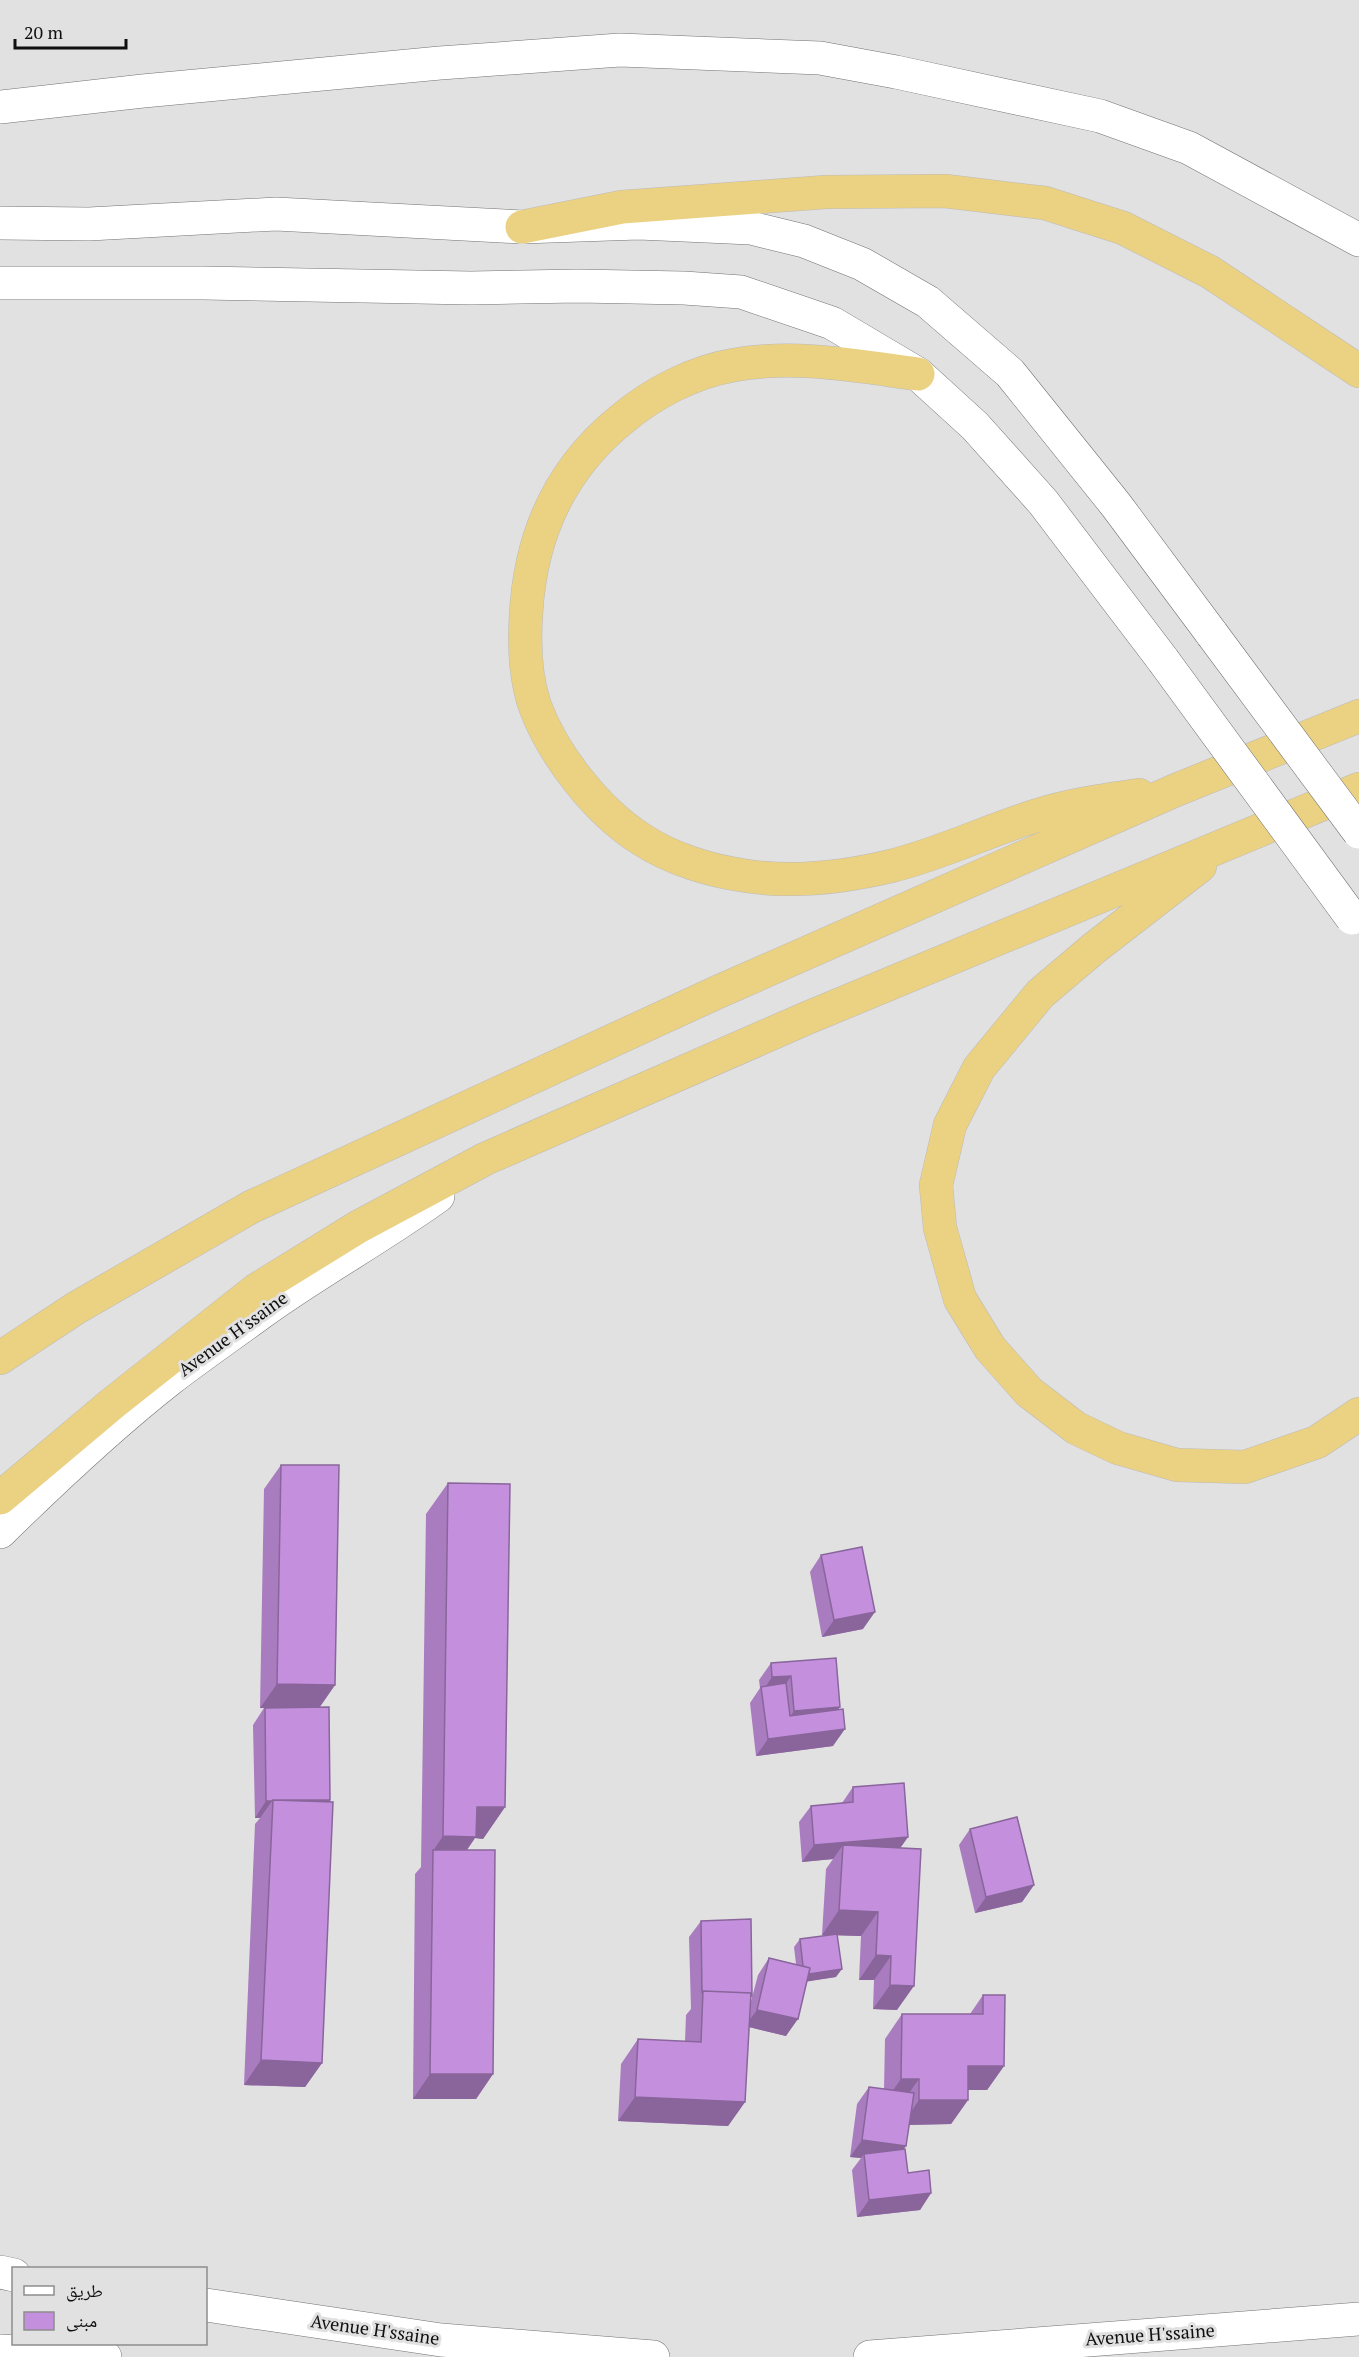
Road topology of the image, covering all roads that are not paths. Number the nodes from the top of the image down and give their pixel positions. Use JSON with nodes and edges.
{"nodes":[{"id":1,"x":0,"y":107,"type":"edge"},
{"id":2,"x":0,"y":223,"type":"edge"},
{"id":3,"x":522,"y":227,"type":"junction"},
{"id":4,"x":1359,"y":240,"type":"edge"},
{"id":5,"x":0,"y":283,"type":"edge"},
{"id":6,"x":1359,"y":371,"type":"edge"},
{"id":7,"x":918,"y":374,"type":"junction"},
{"id":8,"x":1359,"y":716,"type":"edge"},
{"id":9,"x":1359,"y":789,"type":"edge"},
{"id":10,"x":1176,"y":790,"type":"junction"},
{"id":11,"x":1359,"y":832,"type":"edge"},
{"id":12,"x":1234,"y":839,"type":"junction"},
{"id":13,"x":1356,"y":923,"type":"edge"},
{"id":14,"x":485,"y":1159,"type":"junction"},
{"id":15,"x":0,"y":1358,"type":"edge"},
{"id":16,"x":1359,"y":1414,"type":"edge"},
{"id":17,"x":0,"y":1498,"type":"edge"},
{"id":18,"x":0,"y":1532,"type":"edge"},
{"id":19,"x":207,"y":2305,"type":"edge"},
{"id":20,"x":1359,"y":2319,"type":"edge"},
{"id":21,"x":0,"y":2351,"type":"edge"},
{"id":22,"x":105,"y":2357,"type":"edge"},
{"id":23,"x":652,"y":2357,"type":"edge"},
{"id":24,"x":870,"y":2357,"type":"edge"}],
"edges":[{"from":1,"to":4,"type":"street"},
{"from":2,"to":3,"type":"street"},
{"from":3,"to":6,"type":"highway"},
{"from":3,"to":11,"type":"street","bridge":true},
{"from":5,"to":7,"type":"street"},
{"from":7,"to":10,"type":"highway"},
{"from":7,"to":13,"type":"street","bridge":true},
{"from":8,"to":10,"type":"highway"},
{"from":9,"to":12,"type":"highway"},
{"from":10,"to":15,"type":"highway"},
{"from":12,"to":14,"type":"highway"},
{"from":12,"to":16,"type":"highway"},
{"from":14,"to":17,"type":"highway"},
{"from":14,"to":18,"type":"street","name":"Avenue H'ssaine"},
{"from":19,"to":23,"type":"street","name":"Avenue H'ssaine"},
{"from":20,"to":24,"type":"street","name":"Avenue H'ssaine"},
{"from":21,"to":22,"type":"street"}]}
